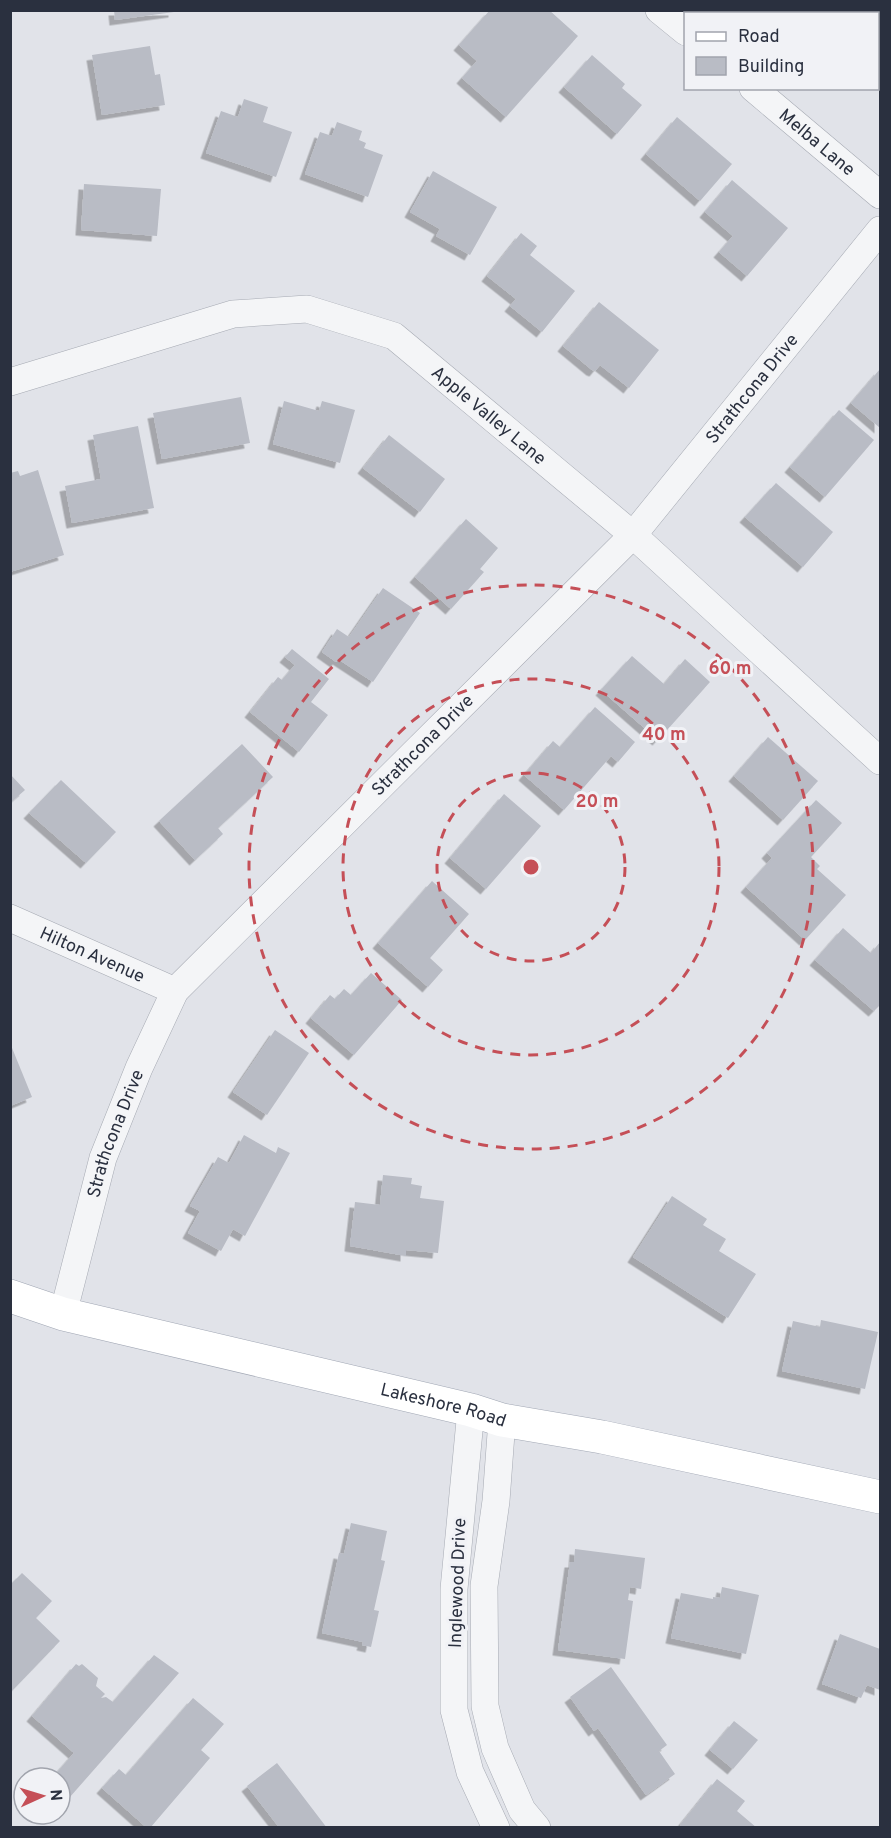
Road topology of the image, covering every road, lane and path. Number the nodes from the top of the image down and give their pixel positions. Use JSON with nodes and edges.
{"nodes":[{"id":1,"x":660,"y":10,"type":"edge"},
{"id":2,"x":684,"y":30,"type":"edge"},
{"id":3,"x":755,"y":90,"type":"edge"},
{"id":4,"x":880,"y":195,"type":"edge"},
{"id":5,"x":880,"y":230,"type":"edge"},
{"id":6,"x":10,"y":382,"type":"edge"},
{"id":7,"x":633,"y":535,"type":"junction"},
{"id":8,"x":880,"y":761,"type":"edge"},
{"id":9,"x":10,"y":918,"type":"edge"},
{"id":10,"x":175,"y":991,"type":"junction"},
{"id":11,"x":10,"y":1296,"type":"edge"},
{"id":12,"x":63,"y":1314,"type":"junction"},
{"id":13,"x":471,"y":1410,"type":"junction"},
{"id":14,"x":502,"y":1420,"type":"junction"},
{"id":15,"x":461,"y":1495,"type":"junction"},
{"id":16,"x":880,"y":1497,"type":"edge"},
{"id":17,"x":496,"y":1501,"type":"junction"},
{"id":18,"x":454,"y":1671,"type":"junction"},
{"id":19,"x":485,"y":1672,"type":"junction"},
{"id":20,"x":485,"y":1706,"type":"junction"},
{"id":21,"x":454,"y":1710,"type":"junction"},
{"id":22,"x":496,"y":1827,"type":"edge"},
{"id":23,"x":537,"y":1827,"type":"edge"}],
"edges":[{"from":1,"to":2,"type":"street"},
{"from":3,"to":4,"type":"street","name":"Melba Lane"},
{"from":5,"to":7,"type":"street","name":"Strathcona Drive"},
{"from":6,"to":7,"type":"street","name":"Apple Valley Lane"},
{"from":7,"to":8,"type":"street","name":"Apple Valley Lane"},
{"from":7,"to":10,"type":"street","name":"Strathcona Drive"},
{"from":9,"to":10,"type":"street","name":"Hilton Avenue"},
{"from":10,"to":12,"type":"street","name":"Strathcona Drive"},
{"from":11,"to":12,"type":"main road","name":"Lakeshore Road"},
{"from":12,"to":13,"type":"main road","name":"Lakeshore Road"},
{"from":13,"to":14,"type":"main road","name":"Lakeshore Road"},
{"from":13,"to":15,"type":"street","name":"Inglewood Drive"},
{"from":14,"to":16,"type":"main road","name":"Lakeshore Road"},
{"from":14,"to":17,"type":"street","name":"Inglewood Drive"},
{"from":15,"to":17,"type":"street","name":"Inglewood Drive"},
{"from":15,"to":18,"type":"street","name":"Inglewood Drive"},
{"from":17,"to":19,"type":"street","name":"Inglewood Drive"},
{"from":18,"to":19,"type":"street","name":"Inglewood Drive"},
{"from":18,"to":21,"type":"street","name":"Inglewood Drive"},
{"from":19,"to":20,"type":"street","name":"Inglewood Drive"},
{"from":20,"to":21,"type":"street"},
{"from":20,"to":23,"type":"street","name":"Inglewood Drive"},
{"from":21,"to":22,"type":"street","name":"Inglewood Drive"}]}
